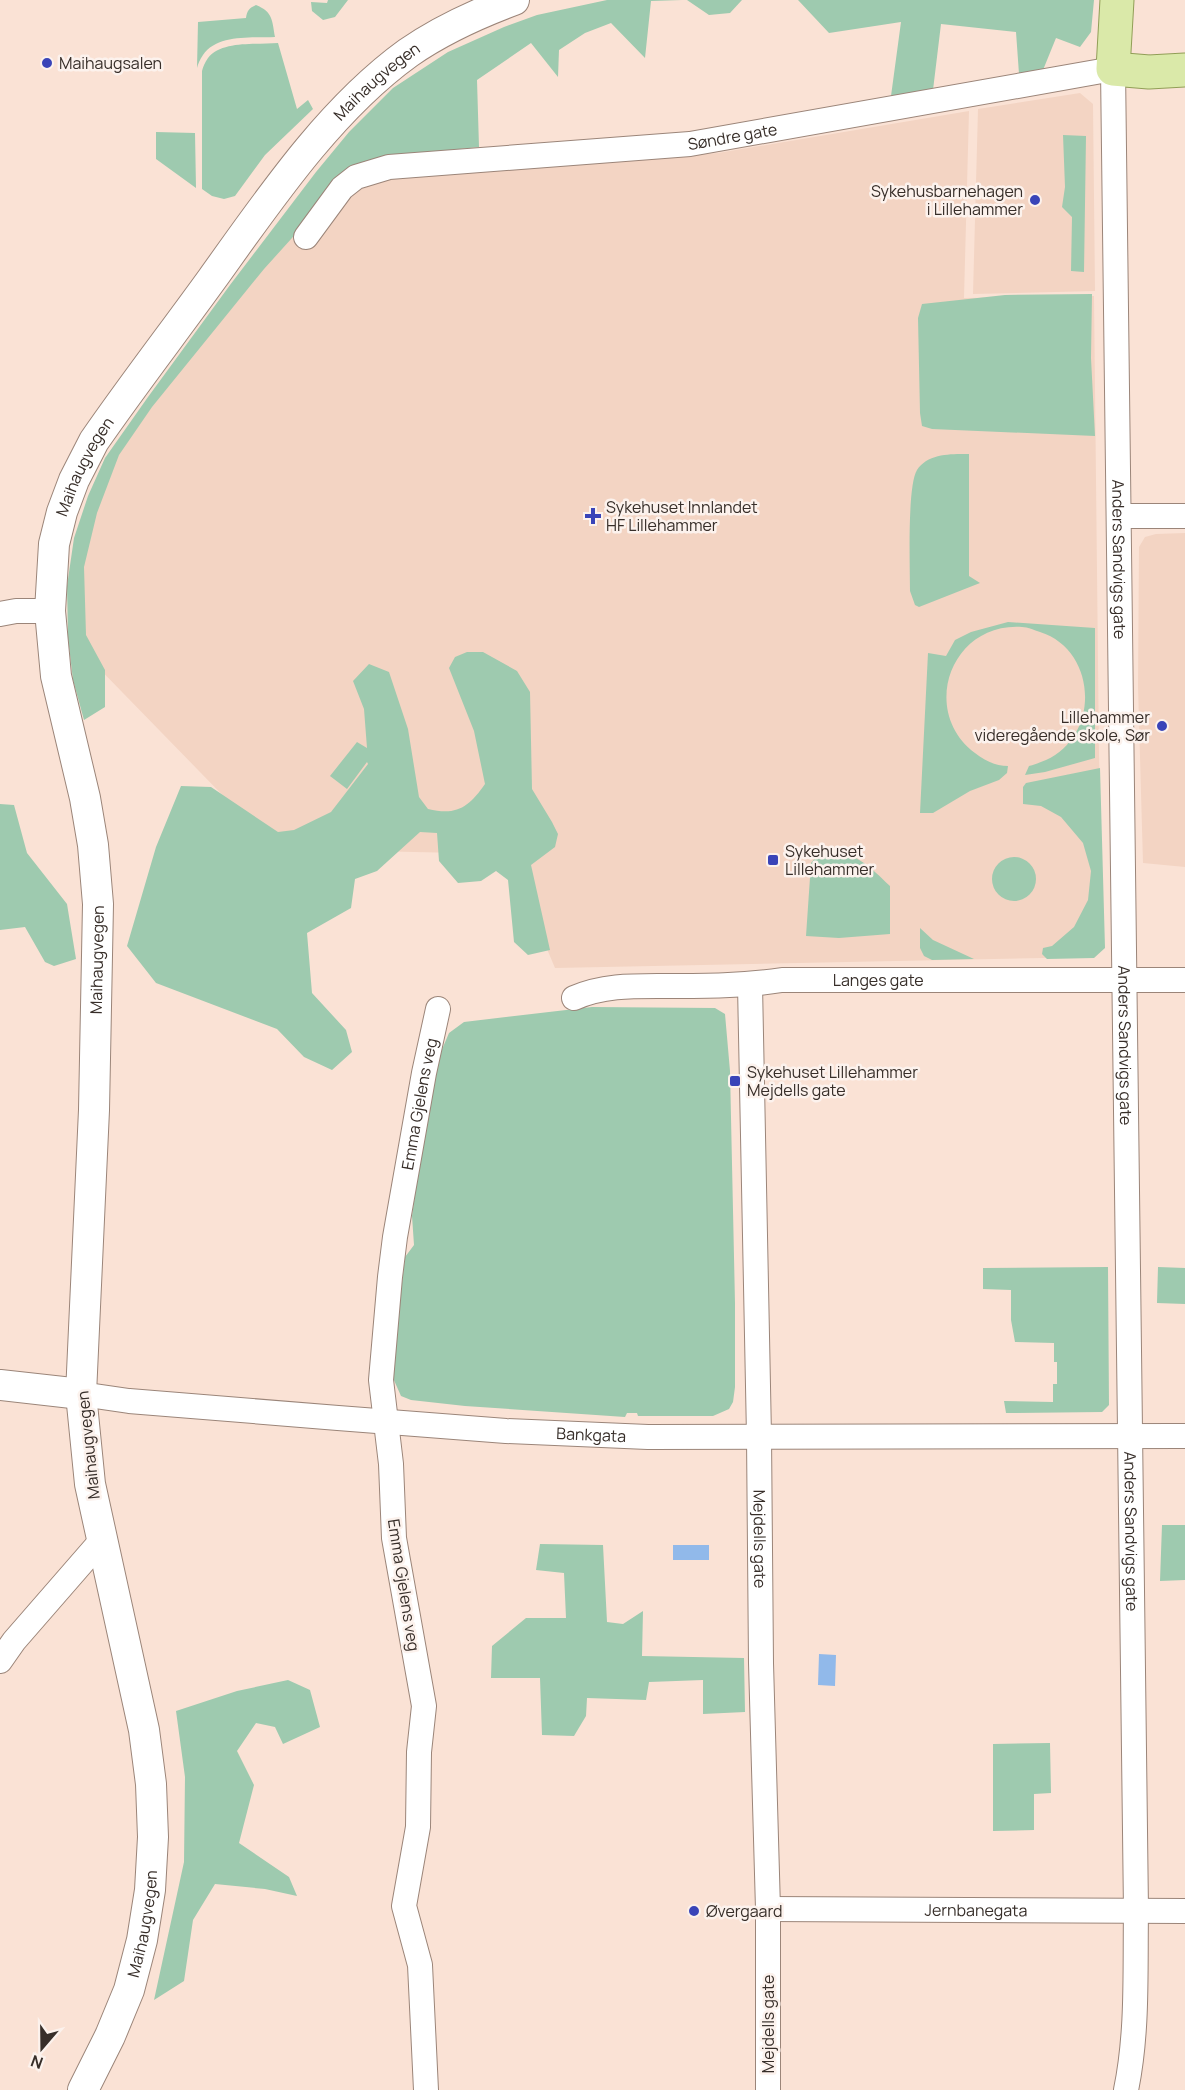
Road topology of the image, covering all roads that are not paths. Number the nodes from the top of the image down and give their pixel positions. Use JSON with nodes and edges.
{"nodes":[{"id":1,"x":514,"y":0,"type":"edge"},
{"id":2,"x":1117,"y":0,"type":"edge"},
{"id":3,"x":1113,"y":69,"type":"junction"},
{"id":4,"x":1185,"y":70,"type":"edge"},
{"id":5,"x":306,"y":237,"type":"dead end"},
{"id":6,"x":1119,"y":516,"type":"junction"},
{"id":7,"x":1185,"y":516,"type":"edge"},
{"id":8,"x":50,"y":611,"type":"junction"},
{"id":9,"x":0,"y":614,"type":"edge"},
{"id":10,"x":1185,"y":980,"type":"edge"},
{"id":11,"x":1125,"y":981,"type":"junction"},
{"id":12,"x":750,"y":985,"type":"junction"},
{"id":13,"x":574,"y":998,"type":"dead end"},
{"id":14,"x":438,"y":1009,"type":"dead end"},
{"id":15,"x":0,"y":1385,"type":"edge"},
{"id":16,"x":81,"y":1394,"type":"junction"},
{"id":17,"x":385,"y":1422,"type":"junction"},
{"id":18,"x":1129,"y":1435,"type":"junction"},
{"id":19,"x":759,"y":1436,"type":"junction"},
{"id":20,"x":1185,"y":1436,"type":"edge"},
{"id":21,"x":101,"y":1541,"type":"junction"},
{"id":22,"x":0,"y":1661,"type":"edge"},
{"id":23,"x":768,"y":1909,"type":"junction"},
{"id":24,"x":1136,"y":1911,"type":"junction"},
{"id":25,"x":1185,"y":1911,"type":"edge"},
{"id":26,"x":83,"y":2090,"type":"edge"},
{"id":27,"x":426,"y":2090,"type":"edge"},
{"id":28,"x":768,"y":2090,"type":"edge"},
{"id":29,"x":1126,"y":2090,"type":"edge"}],
"edges":[{"from":1,"to":8,"type":"street","name":"Maihaugvegen"},
{"from":2,"to":3,"type":"main road","name":"Anders Sandvigs gate"},
{"from":3,"to":4,"type":"main road","name":"Søndre gate"},
{"from":3,"to":5,"type":"street","name":"Søndre gate"},
{"from":3,"to":6,"type":"street","name":"Anders Sandvigs gate"},
{"from":6,"to":7,"type":"street"},
{"from":6,"to":11,"type":"street","name":"Anders Sandvigs gate"},
{"from":8,"to":9,"type":"street"},
{"from":8,"to":16,"type":"street","name":"Maihaugvegen"},
{"from":10,"to":11,"type":"street","name":"Langes gate"},
{"from":11,"to":12,"type":"street","name":"Langes gate"},
{"from":11,"to":18,"type":"street","name":"Anders Sandvigs gate"},
{"from":12,"to":13,"type":"street","name":"Langes gate"},
{"from":12,"to":19,"type":"street","name":"Mejdells gate"},
{"from":14,"to":17,"type":"street","name":"Emma Gjelens veg"},
{"from":15,"to":16,"type":"street","name":"Bankgata"},
{"from":16,"to":17,"type":"street","name":"Bankgata"},
{"from":16,"to":21,"type":"street","name":"Maihaugvegen"},
{"from":17,"to":19,"type":"street","name":"Bankgata"},
{"from":17,"to":27,"type":"street","name":"Emma Gjelens veg"},
{"from":18,"to":19,"type":"street","name":"Bankgata"},
{"from":18,"to":20,"type":"street","name":"Bankgata"},
{"from":18,"to":24,"type":"street","name":"Anders Sandvigs gate"},
{"from":19,"to":23,"type":"street","name":"Mejdells gate"},
{"from":21,"to":22,"type":"street"},
{"from":21,"to":26,"type":"street","name":"Maihaugvegen"},
{"from":23,"to":24,"type":"street","name":"Jernbanegata"},
{"from":23,"to":28,"type":"street","name":"Mejdells gate"},
{"from":24,"to":25,"type":"street","name":"Jernbanegata"},
{"from":24,"to":29,"type":"street","name":"Anders Sandvigs gate"}]}
